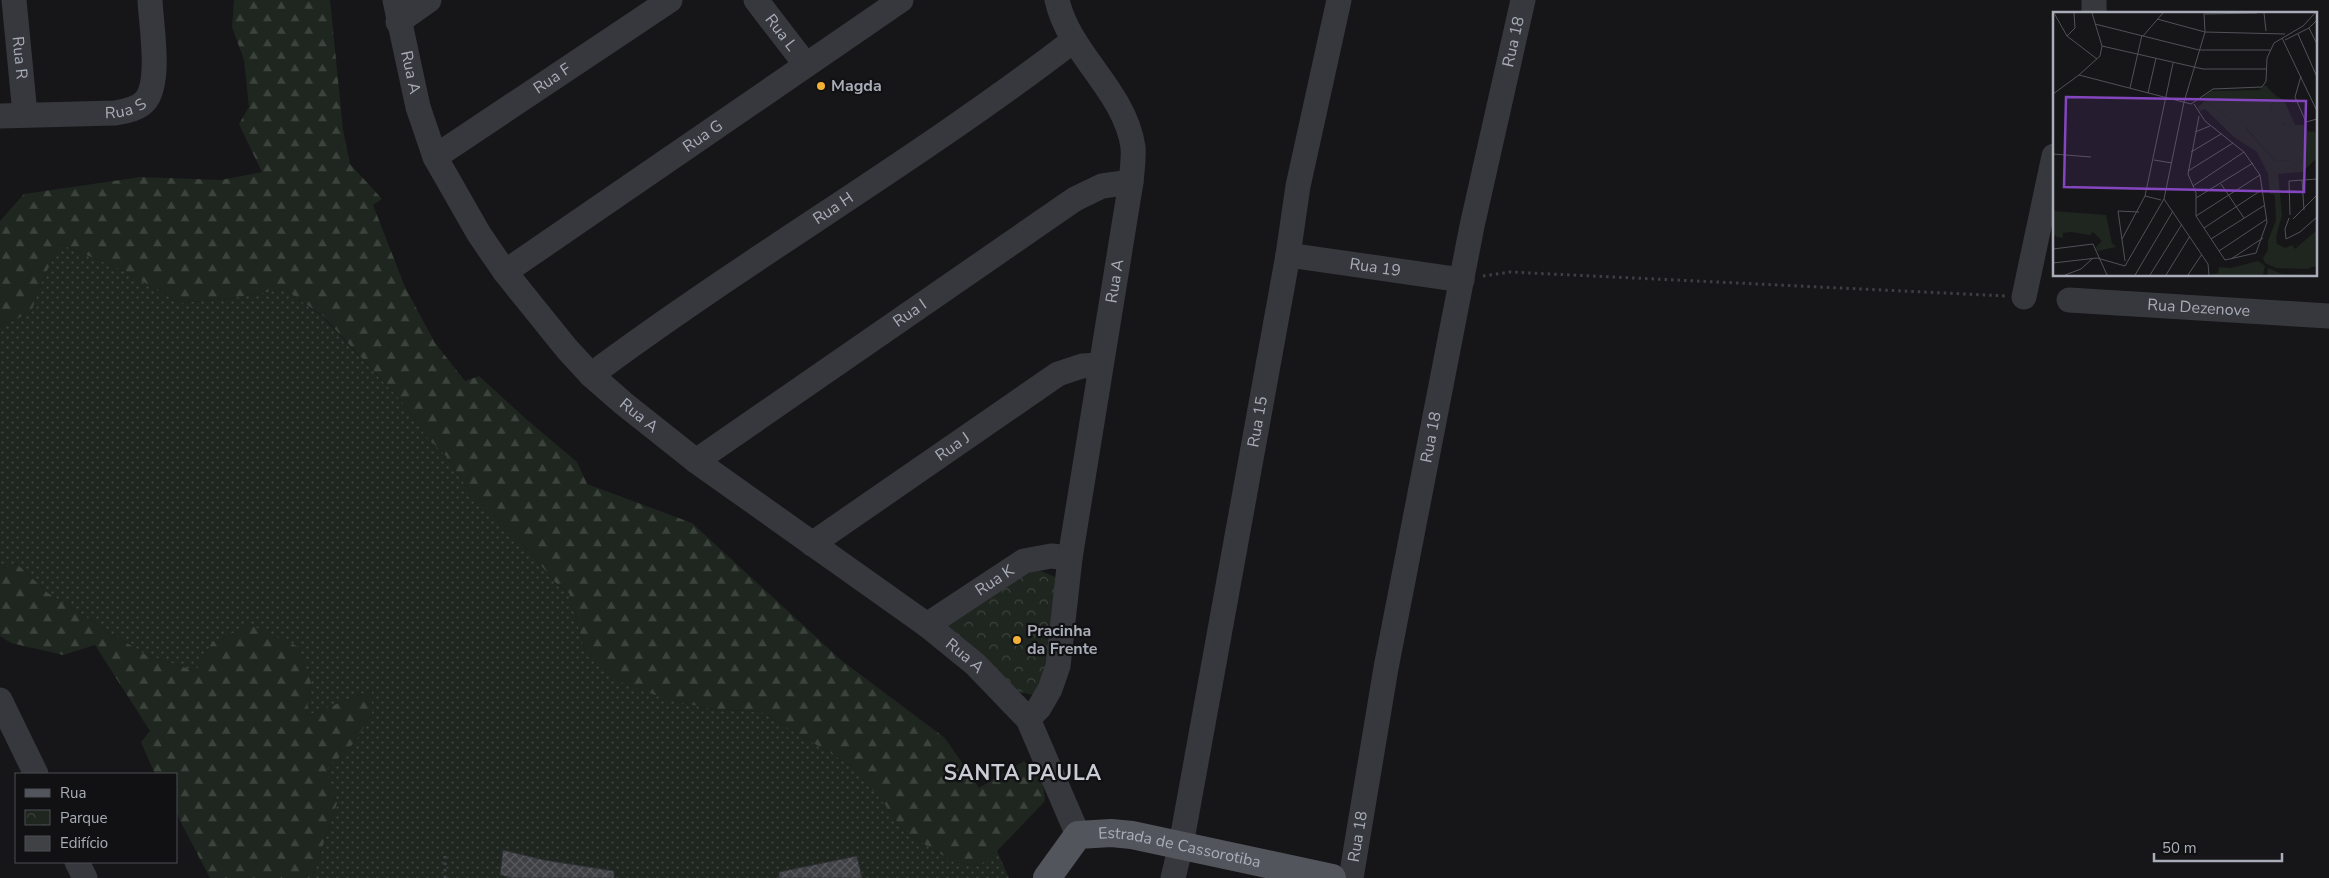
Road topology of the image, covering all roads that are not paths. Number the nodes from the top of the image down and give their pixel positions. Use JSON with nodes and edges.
{"nodes":[{"id":1,"x":14,"y":0,"type":"edge"},
{"id":2,"x":150,"y":0,"type":"edge"},
{"id":3,"x":429,"y":0,"type":"edge"},
{"id":4,"x":670,"y":0,"type":"edge"},
{"id":5,"x":756,"y":0,"type":"edge"},
{"id":6,"x":901,"y":0,"type":"edge"},
{"id":7,"x":1056,"y":0,"type":"edge"},
{"id":8,"x":1339,"y":0,"type":"edge"},
{"id":9,"x":1523,"y":0,"type":"edge"},
{"id":10,"x":397,"y":11,"type":"edge"},
{"id":11,"x":1074,"y":40,"type":"junction"},
{"id":12,"x":806,"y":65,"type":"junction"},
{"id":13,"x":25,"y":114,"type":"junction"},
{"id":14,"x":0,"y":116,"type":"edge"},
{"id":15,"x":435,"y":157,"type":"junction"},
{"id":16,"x":2053,"y":161,"type":"edge"},
{"id":17,"x":1131,"y":182,"type":"junction"},
{"id":18,"x":1288,"y":255,"type":"junction"},
{"id":19,"x":506,"y":272,"type":"junction"},
{"id":20,"x":1462,"y":280,"type":"junction"},
{"id":21,"x":2024,"y":297,"type":"road end"},
{"id":22,"x":2069,"y":300,"type":"dead end"},
{"id":23,"x":2329,"y":316,"type":"edge"},
{"id":24,"x":1100,"y":365,"type":"junction"},
{"id":25,"x":591,"y":375,"type":"junction"},
{"id":26,"x":696,"y":461,"type":"junction"},
{"id":27,"x":812,"y":544,"type":"junction"},
{"id":28,"x":1070,"y":558,"type":"junction"},
{"id":29,"x":927,"y":626,"type":"junction"},
{"id":30,"x":0,"y":700,"type":"edge"},
{"id":31,"x":1028,"y":719,"type":"junction"},
{"id":32,"x":36,"y":773,"type":"edge"},
{"id":33,"x":1078,"y":835,"type":"junction"},
{"id":34,"x":1181,"y":845,"type":"junction"},
{"id":35,"x":78,"y":863,"type":"edge"},
{"id":36,"x":85,"y":878,"type":"edge"},
{"id":37,"x":1047,"y":878,"type":"edge"},
{"id":38,"x":1173,"y":878,"type":"edge"},
{"id":39,"x":1332,"y":878,"type":"edge"},
{"id":40,"x":1351,"y":878,"type":"edge"}],
"edges":[{"from":1,"to":13,"type":"street","name":"Rua R"},
{"from":2,"to":13,"type":"street","name":"Rua S"},
{"from":3,"to":10,"type":"street"},
{"from":4,"to":15,"type":"street","name":"Rua F"},
{"from":5,"to":12,"type":"street","name":"Rua L"},
{"from":6,"to":12,"type":"street","name":"Rua G"},
{"from":7,"to":11,"type":"street","name":"Rua A"},
{"from":8,"to":18,"type":"street","name":"Rua 15"},
{"from":9,"to":20,"type":"street","name":"Rua 18"},
{"from":10,"to":15,"type":"street","name":"Rua A"},
{"from":11,"to":17,"type":"street","name":"Rua A"},
{"from":11,"to":25,"type":"street","name":"Rua H"},
{"from":12,"to":19,"type":"street","name":"Rua G"},
{"from":13,"to":14,"type":"street","name":"Rua S"},
{"from":15,"to":19,"type":"street","name":"Rua A"},
{"from":16,"to":21,"type":"street"},
{"from":17,"to":24,"type":"street","name":"Rua A"},
{"from":17,"to":26,"type":"street","name":"Rua I"},
{"from":18,"to":20,"type":"street","name":"Rua 19"},
{"from":18,"to":34,"type":"street","name":"Rua 15"},
{"from":19,"to":25,"type":"street","name":"Rua A"},
{"from":20,"to":40,"type":"street","name":"Rua 18"},
{"from":22,"to":23,"type":"street","name":"Rua Dezenove"},
{"from":24,"to":27,"type":"street","name":"Rua J"},
{"from":24,"to":28,"type":"street","name":"Rua A"},
{"from":25,"to":26,"type":"street","name":"Rua A"},
{"from":26,"to":27,"type":"street","name":"Rua A"},
{"from":27,"to":29,"type":"street","name":"Rua A"},
{"from":28,"to":29,"type":"street","name":"Rua K"},
{"from":28,"to":31,"type":"street","name":"Rua A"},
{"from":29,"to":31,"type":"street","name":"Rua A"},
{"from":30,"to":32,"type":"street"},
{"from":31,"to":33,"type":"street","name":"Rua A"},
{"from":33,"to":34,"type":"main road","name":"Estrada de Cassorotiba"},
{"from":33,"to":37,"type":"main road","name":"Estrada de Cassorotiba"},
{"from":34,"to":38,"type":"street","name":"Rua 15"},
{"from":34,"to":39,"type":"main road","name":"Estrada de Cassorotiba"},
{"from":35,"to":36,"type":"street"}]}
